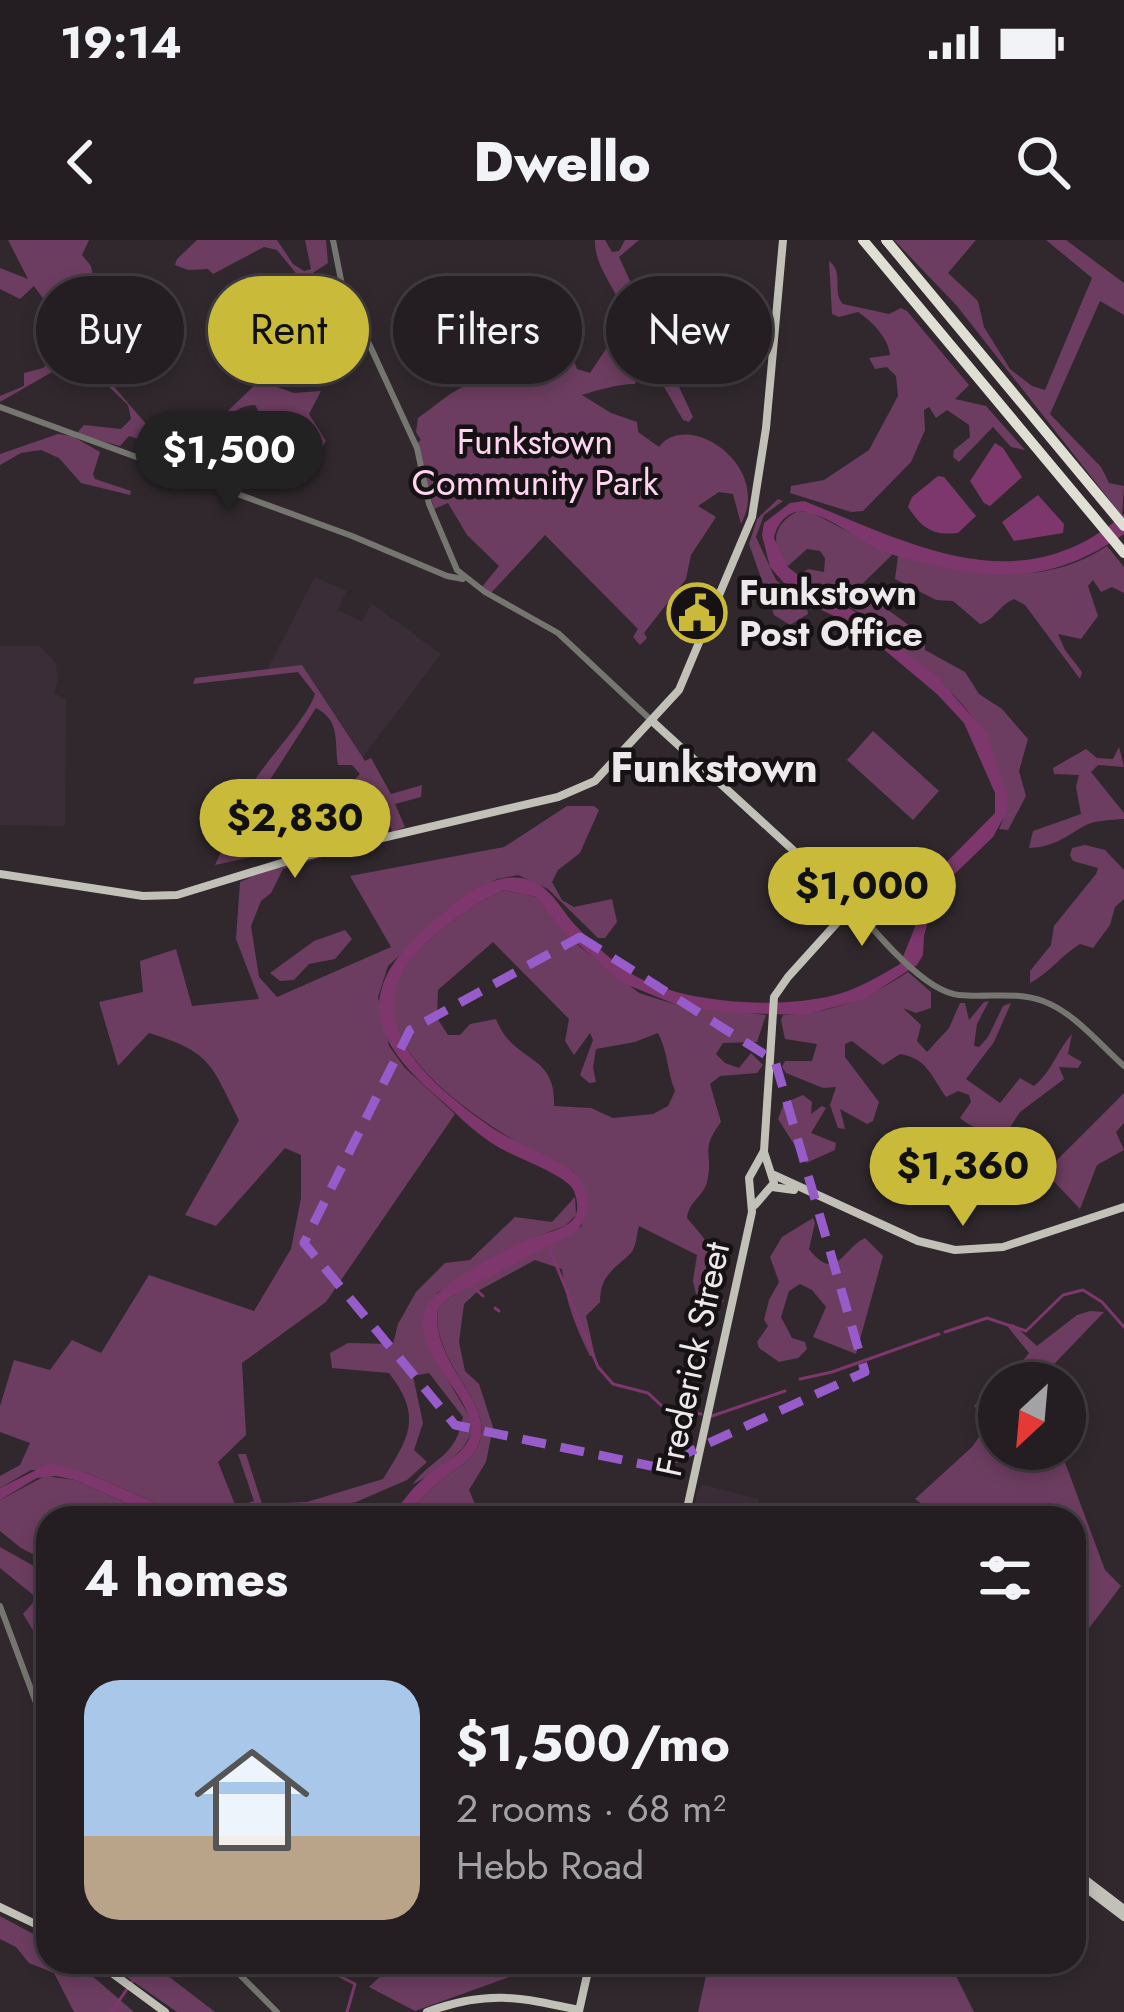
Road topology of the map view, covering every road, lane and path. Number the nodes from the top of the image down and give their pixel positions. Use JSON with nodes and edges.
{"nodes":[{"id":1,"x":333,"y":240,"type":"edge"},
{"id":2,"x":783,"y":240,"type":"edge"},
{"id":3,"x":863,"y":240,"type":"edge"},
{"id":4,"x":886,"y":240,"type":"edge"},
{"id":5,"x":0,"y":407,"type":"edge"},
{"id":6,"x":1124,"y":526,"type":"edge"},
{"id":7,"x":1123,"y":552,"type":"edge"},
{"id":8,"x":466,"y":579,"type":"junction"},
{"id":9,"x":652,"y":721,"type":"junction"},
{"id":10,"x":0,"y":874,"type":"edge"},
{"id":11,"x":853,"y":905,"type":"junction"},
{"id":12,"x":1124,"y":1066,"type":"edge"},
{"id":13,"x":764,"y":1151,"type":"junction"},
{"id":14,"x":753,"y":1170,"type":"junction"},
{"id":15,"x":773,"y":1173,"type":"junction"},
{"id":16,"x":751,"y":1186,"type":"junction"},
{"id":17,"x":769,"y":1189,"type":"junction"},
{"id":18,"x":1124,"y":1209,"type":"edge"},
{"id":19,"x":752,"y":1212,"type":"junction"},
{"id":20,"x":688,"y":1506,"type":"edge"},
{"id":21,"x":0,"y":1606,"type":"edge"},
{"id":22,"x":36,"y":1704,"type":"edge"},
{"id":23,"x":1086,"y":1884,"type":"edge"},
{"id":24,"x":0,"y":1910,"type":"edge"},
{"id":25,"x":1124,"y":1913,"type":"edge"},
{"id":26,"x":36,"y":1926,"type":"edge"},
{"id":27,"x":114,"y":1974,"type":"edge"},
{"id":28,"x":239,"y":1974,"type":"edge"},
{"id":29,"x":587,"y":1974,"type":"edge"},
{"id":30,"x":579,"y":2011,"type":"edge"},
{"id":31,"x":161,"y":2012,"type":"edge"},
{"id":32,"x":277,"y":2012,"type":"edge"},
{"id":33,"x":427,"y":2012,"type":"edge"}],
"edges":[{"from":1,"to":8,"type":"street"},
{"from":2,"to":9,"type":"main road"},
{"from":3,"to":7,"type":"highway"},
{"from":4,"to":6,"type":"highway"},
{"from":5,"to":8,"type":"street"},
{"from":8,"to":9,"type":"street"},
{"from":9,"to":10,"type":"main road"},
{"from":9,"to":11,"type":"main road"},
{"from":11,"to":12,"type":"street"},
{"from":11,"to":13,"type":"main road"},
{"from":13,"to":14,"type":"main road"},
{"from":13,"to":15,"type":"main road"},
{"from":14,"to":15,"type":"main road"},
{"from":14,"to":16,"type":"main road","name":"Frederick Street"},
{"from":15,"to":17,"type":"main road"},
{"from":15,"to":18,"type":"main road"},
{"from":16,"to":17,"type":"main road"},
{"from":16,"to":19,"type":"main road","name":"Frederick Street"},
{"from":17,"to":18,"type":"main road"},
{"from":17,"to":19,"type":"main road","name":"Frederick Street"},
{"from":19,"to":20,"type":"main road","name":"Frederick Street"},
{"from":21,"to":22,"type":"street"},
{"from":23,"to":25,"type":"main road"},
{"from":24,"to":26,"type":"main road"},
{"from":27,"to":31,"type":"main road"},
{"from":28,"to":32,"type":"street"},
{"from":29,"to":30,"type":"main road"},
{"from":30,"to":33,"type":"main road"}]}
